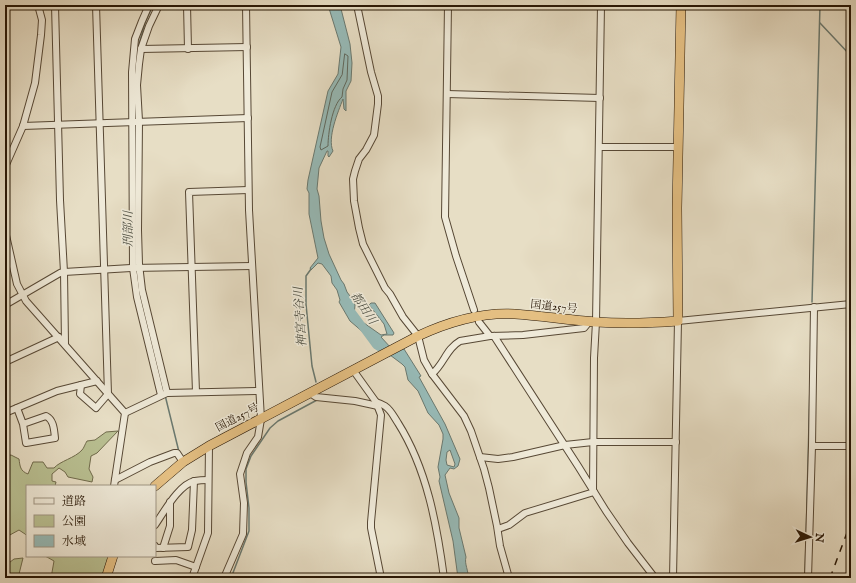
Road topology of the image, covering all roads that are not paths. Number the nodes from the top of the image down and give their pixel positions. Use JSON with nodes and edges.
{"nodes":[{"id":1,"x":38,"y":5,"type":"edge"},
{"id":2,"x":55,"y":5,"type":"edge"},
{"id":3,"x":96,"y":5,"type":"edge"},
{"id":4,"x":149,"y":5,"type":"edge"},
{"id":5,"x":159,"y":5,"type":"edge"},
{"id":6,"x":187,"y":5,"type":"edge"},
{"id":7,"x":246,"y":5,"type":"edge"},
{"id":8,"x":357,"y":5,"type":"edge"},
{"id":9,"x":448,"y":5,"type":"edge"},
{"id":10,"x":601,"y":5,"type":"edge"},
{"id":11,"x":681,"y":5,"type":"edge"},
{"id":12,"x":247,"y":47,"type":"junction"},
{"id":13,"x":188,"y":48,"type":"junction"},
{"id":14,"x":141,"y":49,"type":"junction"},
{"id":15,"x":447,"y":94,"type":"junction"},
{"id":16,"x":600,"y":98,"type":"junction"},
{"id":17,"x":248,"y":118,"type":"junction"},
{"id":18,"x":136,"y":121,"type":"junction"},
{"id":19,"x":59,"y":124,"type":"junction"},
{"id":20,"x":99,"y":124,"type":"junction"},
{"id":21,"x":23,"y":126,"type":"junction"},
{"id":22,"x":598,"y":147,"type":"junction"},
{"id":23,"x":678,"y":147,"type":"junction"},
{"id":24,"x":5,"y":167,"type":"edge"},
{"id":25,"x":248,"y":190,"type":"junction"},
{"id":26,"x":5,"y":231,"type":"edge"},
{"id":27,"x":252,"y":266,"type":"junction"},
{"id":28,"x":137,"y":268,"type":"junction"},
{"id":29,"x":192,"y":268,"type":"junction"},
{"id":30,"x":104,"y":271,"type":"junction"},
{"id":31,"x":64,"y":272,"type":"junction"},
{"id":32,"x":22,"y":294,"type":"junction"},
{"id":33,"x":5,"y":304,"type":"edge"},
{"id":34,"x":851,"y":304,"type":"edge"},
{"id":35,"x":814,"y":307,"type":"junction"},
{"id":36,"x":474,"y":310,"type":"dead end"},
{"id":37,"x":678,"y":321,"type":"junction"},
{"id":38,"x":480,"y":322,"type":"dead end"},
{"id":39,"x":592,"y":322,"type":"junction"},
{"id":40,"x":492,"y":336,"type":"junction"},
{"id":41,"x":59,"y":337,"type":"junction"},
{"id":42,"x":416,"y":337,"type":"junction"},
{"id":43,"x":65,"y":344,"type":"junction"},
{"id":44,"x":5,"y":362,"type":"edge"},
{"id":45,"x":353,"y":370,"type":"junction"},
{"id":46,"x":432,"y":374,"type":"junction"},
{"id":47,"x":97,"y":381,"type":"junction"},
{"id":48,"x":81,"y":385,"type":"junction"},
{"id":49,"x":259,"y":391,"type":"junction"},
{"id":50,"x":196,"y":392,"type":"junction"},
{"id":51,"x":310,"y":393,"type":"junction"},
{"id":52,"x":108,"y":394,"type":"junction"},
{"id":53,"x":164,"y":394,"type":"junction"},
{"id":54,"x":377,"y":404,"type":"junction"},
{"id":55,"x":16,"y":408,"type":"junction"},
{"id":56,"x":5,"y":413,"type":"edge"},
{"id":57,"x":124,"y":413,"type":"junction"},
{"id":58,"x":261,"y":418,"type":"junction"},
{"id":59,"x":23,"y":424,"type":"junction"},
{"id":60,"x":593,"y":442,"type":"junction"},
{"id":61,"x":676,"y":442,"type":"junction"},
{"id":62,"x":565,"y":445,"type":"junction"},
{"id":63,"x":209,"y":446,"type":"junction"},
{"id":64,"x":812,"y":446,"type":"junction"},
{"id":65,"x":851,"y":446,"type":"edge"},
{"id":66,"x":480,"y":457,"type":"junction"},
{"id":67,"x":182,"y":462,"type":"junction"},
{"id":68,"x":208,"y":480,"type":"junction"},
{"id":69,"x":194,"y":481,"type":"junction"},
{"id":70,"x":114,"y":483,"type":"edge"},
{"id":71,"x":156,"y":485,"type":"edge"},
{"id":72,"x":594,"y":491,"type":"junction"},
{"id":73,"x":170,"y":502,"type":"junction"},
{"id":74,"x":156,"y":523,"type":"edge"},
{"id":75,"x":498,"y":529,"type":"junction"},
{"id":76,"x":156,"y":548,"type":"edge"},
{"id":77,"x":163,"y":548,"type":"junction"},
{"id":78,"x":113,"y":557,"type":"edge"},
{"id":79,"x":155,"y":561,"type":"dead end"},
{"id":80,"x":196,"y":567,"type":"junction"},
{"id":81,"x":107,"y":578,"type":"edge"},
{"id":82,"x":192,"y":578,"type":"edge"},
{"id":83,"x":224,"y":578,"type":"edge"},
{"id":84,"x":381,"y":578,"type":"edge"},
{"id":85,"x":444,"y":578,"type":"edge"},
{"id":86,"x":508,"y":578,"type":"edge"},
{"id":87,"x":656,"y":578,"type":"edge"},
{"id":88,"x":673,"y":578,"type":"edge"},
{"id":89,"x":808,"y":578,"type":"edge"}],
"edges":[{"from":1,"to":21,"type":"street"},
{"from":2,"to":19,"type":"street"},
{"from":3,"to":20,"type":"street"},
{"from":4,"to":18,"type":"street"},
{"from":5,"to":14,"type":"street"},
{"from":6,"to":13,"type":"street"},
{"from":7,"to":12,"type":"street"},
{"from":8,"to":42,"type":"street"},
{"from":9,"to":15,"type":"street"},
{"from":10,"to":16,"type":"street"},
{"from":11,"to":23,"type":"highway"},
{"from":12,"to":13,"type":"street"},
{"from":12,"to":17,"type":"street"},
{"from":13,"to":14,"type":"street"},
{"from":14,"to":18,"type":"street"},
{"from":15,"to":16,"type":"street"},
{"from":15,"to":36,"type":"street"},
{"from":16,"to":22,"type":"street"},
{"from":17,"to":18,"type":"street"},
{"from":17,"to":25,"type":"street"},
{"from":18,"to":20,"type":"street"},
{"from":18,"to":28,"type":"street"},
{"from":19,"to":20,"type":"street"},
{"from":19,"to":21,"type":"street"},
{"from":19,"to":31,"type":"street"},
{"from":20,"to":30,"type":"street"},
{"from":21,"to":24,"type":"street"},
{"from":22,"to":23,"type":"street"},
{"from":22,"to":39,"type":"street"},
{"from":23,"to":37,"type":"highway"},
{"from":25,"to":27,"type":"street"},
{"from":25,"to":29,"type":"street"},
{"from":26,"to":32,"type":"street"},
{"from":27,"to":29,"type":"street"},
{"from":27,"to":49,"type":"street"},
{"from":28,"to":29,"type":"street"},
{"from":28,"to":30,"type":"street"},
{"from":28,"to":53,"type":"street"},
{"from":29,"to":50,"type":"street"},
{"from":30,"to":31,"type":"street"},
{"from":30,"to":52,"type":"street"},
{"from":31,"to":32,"type":"street"},
{"from":31,"to":43,"type":"street"},
{"from":32,"to":33,"type":"street"},
{"from":32,"to":41,"type":"street"},
{"from":34,"to":35,"type":"street"},
{"from":35,"to":37,"type":"street"},
{"from":35,"to":64,"type":"street"},
{"from":37,"to":39,"type":"highway","name":"国道257号"},
{"from":37,"to":61,"type":"street"},
{"from":38,"to":40,"type":"street"},
{"from":39,"to":40,"type":"street"},
{"from":39,"to":42,"type":"highway","name":"国道257号"},
{"from":39,"to":60,"type":"street"},
{"from":40,"to":46,"type":"street"},
{"from":40,"to":62,"type":"street"},
{"from":41,"to":43,"type":"street"},
{"from":41,"to":44,"type":"street"},
{"from":42,"to":45,"type":"highway","name":"国道257号"},
{"from":42,"to":46,"type":"street"},
{"from":43,"to":47,"type":"street"},
{"from":45,"to":51,"type":"highway","name":"国道257号"},
{"from":45,"to":54,"type":"street"},
{"from":46,"to":66,"type":"street"},
{"from":47,"to":48,"type":"street"},
{"from":47,"to":52,"type":"street"},
{"from":48,"to":52,"type":"street"},
{"from":48,"to":55,"type":"street"},
{"from":49,"to":50,"type":"street"},
{"from":49,"to":58,"type":"street"},
{"from":50,"to":53,"type":"street"},
{"from":51,"to":54,"type":"street"},
{"from":51,"to":58,"type":"highway","name":"国道257号"},
{"from":52,"to":57,"type":"street"},
{"from":53,"to":57,"type":"street"},
{"from":54,"to":84,"type":"street"},
{"from":54,"to":85,"type":"street"},
{"from":55,"to":56,"type":"street"},
{"from":55,"to":59,"type":"street"},
{"from":57,"to":70,"type":"street"},
{"from":58,"to":63,"type":"highway","name":"国道257号"},
{"from":58,"to":83,"type":"street"},
{"from":59,"to":59,"type":"street"},
{"from":60,"to":61,"type":"street"},
{"from":60,"to":62,"type":"street"},
{"from":60,"to":72,"type":"street"},
{"from":61,"to":88,"type":"street"},
{"from":62,"to":66,"type":"street"},
{"from":62,"to":72,"type":"street"},
{"from":63,"to":67,"type":"highway","name":"国道257号"},
{"from":63,"to":68,"type":"street"},
{"from":64,"to":65,"type":"street"},
{"from":64,"to":89,"type":"street"},
{"from":66,"to":75,"type":"street"},
{"from":67,"to":70,"type":"street"},
{"from":67,"to":71,"type":"highway","name":"国道257号"},
{"from":68,"to":69,"type":"street"},
{"from":68,"to":80,"type":"street"},
{"from":69,"to":73,"type":"street"},
{"from":69,"to":77,"type":"street"},
{"from":72,"to":75,"type":"street"},
{"from":72,"to":87,"type":"street"},
{"from":73,"to":74,"type":"street"},
{"from":73,"to":77,"type":"street"},
{"from":75,"to":86,"type":"street"},
{"from":76,"to":77,"type":"street"},
{"from":78,"to":81,"type":"highway"},
{"from":79,"to":80,"type":"street"},
{"from":80,"to":82,"type":"street"}]}
